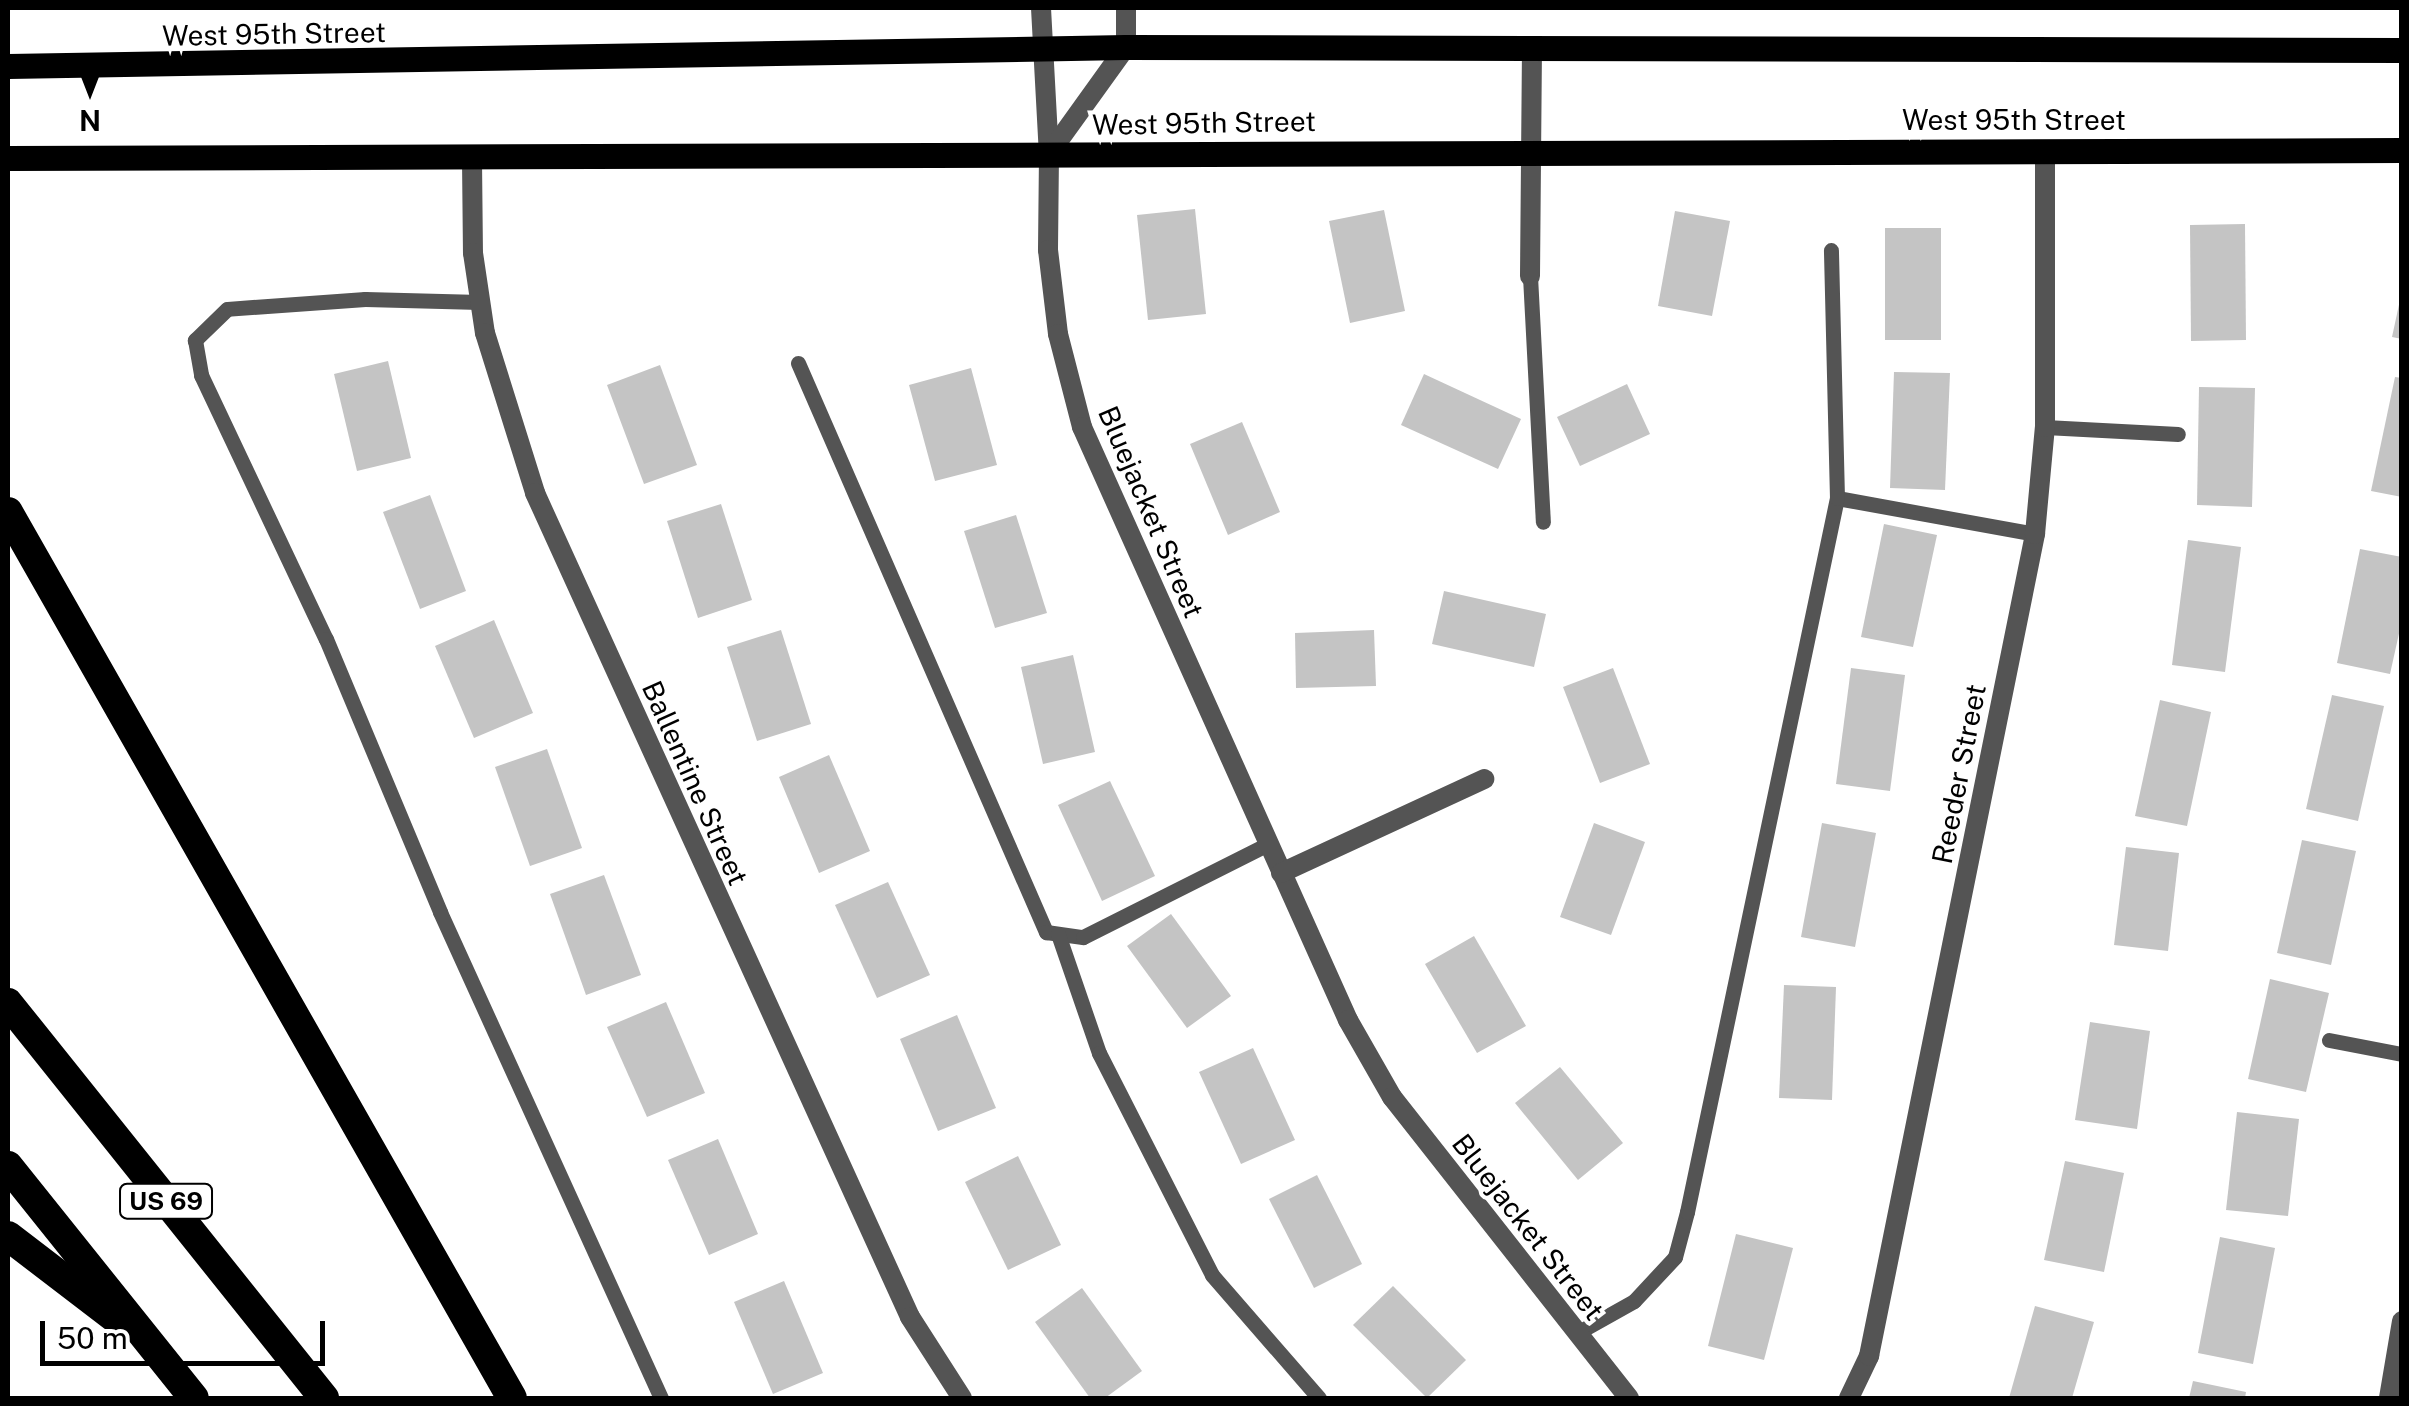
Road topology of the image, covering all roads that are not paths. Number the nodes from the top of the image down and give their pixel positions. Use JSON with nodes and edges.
{"nodes":[{"id":1,"x":1041,"y":8,"type":"edge"},
{"id":2,"x":1126,"y":8,"type":"edge"},
{"id":3,"x":1126,"y":47,"type":"junction"},
{"id":4,"x":1532,"y":48,"type":"junction"},
{"id":5,"x":1041,"y":49,"type":"junction"},
{"id":6,"x":2402,"y":50,"type":"edge"},
{"id":7,"x":8,"y":66,"type":"edge"},
{"id":8,"x":1532,"y":150,"type":"junction"},
{"id":9,"x":2046,"y":150,"type":"junction"},
{"id":10,"x":2402,"y":150,"type":"edge"},
{"id":11,"x":1049,"y":154,"type":"junction"},
{"id":12,"x":8,"y":158,"type":"edge"},
{"id":13,"x":472,"y":160,"type":"junction"},
{"id":14,"x":1831,"y":250,"type":"dead end"},
{"id":15,"x":1530,"y":276,"type":"joint"},
{"id":16,"x":480,"y":302,"type":"junction"},
{"id":17,"x":798,"y":363,"type":"dead end"},
{"id":18,"x":2046,"y":427,"type":"junction"},
{"id":19,"x":2178,"y":434,"type":"dead end"},
{"id":20,"x":1837,"y":498,"type":"junction"},
{"id":21,"x":8,"y":512,"type":"edge"},
{"id":22,"x":1543,"y":522,"type":"dead end"},
{"id":23,"x":2034,"y":534,"type":"junction"},
{"id":24,"x":1484,"y":779,"type":"dead end"},
{"id":25,"x":1268,"y":844,"type":"junction"},
{"id":26,"x":1281,"y":873,"type":"junction"},
{"id":27,"x":1058,"y":934,"type":"junction"},
{"id":28,"x":8,"y":1004,"type":"edge"},
{"id":29,"x":2329,"y":1040,"type":"dead end"},
{"id":30,"x":2402,"y":1054,"type":"edge"},
{"id":31,"x":8,"y":1166,"type":"edge"},
{"id":32,"x":8,"y":1236,"type":"edge"},
{"id":33,"x":2402,"y":1321,"type":"edge"},
{"id":34,"x":1576,"y":1333,"type":"junction"},
{"id":35,"x":153,"y":1346,"type":"junction"},
{"id":36,"x":194,"y":1398,"type":"edge"},
{"id":37,"x":324,"y":1398,"type":"edge"},
{"id":38,"x":512,"y":1398,"type":"edge"},
{"id":39,"x":661,"y":1398,"type":"edge"},
{"id":40,"x":962,"y":1398,"type":"edge"},
{"id":41,"x":1319,"y":1398,"type":"edge"},
{"id":42,"x":1629,"y":1398,"type":"edge"},
{"id":43,"x":1850,"y":1398,"type":"edge"},
{"id":44,"x":2389,"y":1398,"type":"edge"}],
"edges":[{"from":1,"to":5,"type":"street","name":"Bluejacket Street"},
{"from":2,"to":3,"type":"street"},
{"from":3,"to":4,"type":"main road","name":"West 95th Street"},
{"from":3,"to":5,"type":"main road","name":"West 95th Street"},
{"from":3,"to":11,"type":"street"},
{"from":4,"to":6,"type":"main road","name":"West 95th Street"},
{"from":4,"to":8,"type":"street"},
{"from":5,"to":7,"type":"main road","name":"West 95th Street"},
{"from":5,"to":11,"type":"street","name":"Bluejacket Street"},
{"from":8,"to":9,"type":"main road","name":"West 95th Street"},
{"from":8,"to":11,"type":"main road","name":"West 95th Street"},
{"from":8,"to":15,"type":"street"},
{"from":9,"to":10,"type":"main road","name":"West 95th Street"},
{"from":9,"to":18,"type":"street","name":"Reeder Street"},
{"from":11,"to":13,"type":"main road","name":"West 95th Street"},
{"from":11,"to":25,"type":"street","name":"Bluejacket Street"},
{"from":12,"to":13,"type":"main road","name":"West 95th Street"},
{"from":13,"to":16,"type":"street","name":"Ballentine Street"},
{"from":14,"to":20,"type":"lane"},
{"from":15,"to":22,"type":"lane"},
{"from":16,"to":39,"type":"lane"},
{"from":16,"to":40,"type":"street","name":"Ballentine Street"},
{"from":17,"to":27,"type":"lane"},
{"from":18,"to":19,"type":"lane"},
{"from":18,"to":23,"type":"street","name":"Reeder Street"},
{"from":20,"to":23,"type":"lane"},
{"from":20,"to":34,"type":"lane"},
{"from":21,"to":38,"type":"highway"},
{"from":23,"to":43,"type":"street","name":"Reeder Street"},
{"from":24,"to":26,"type":"street"},
{"from":25,"to":26,"type":"street","name":"Bluejacket Street"},
{"from":25,"to":27,"type":"lane"},
{"from":26,"to":34,"type":"street","name":"Bluejacket Street"},
{"from":27,"to":41,"type":"lane"},
{"from":28,"to":37,"type":"highway","number":"US 69"},
{"from":29,"to":30,"type":"lane"},
{"from":31,"to":35,"type":"highway"},
{"from":32,"to":35,"type":"highway"},
{"from":33,"to":44,"type":"street"},
{"from":34,"to":42,"type":"street","name":"Bluejacket Street"},
{"from":35,"to":36,"type":"highway"}]}
